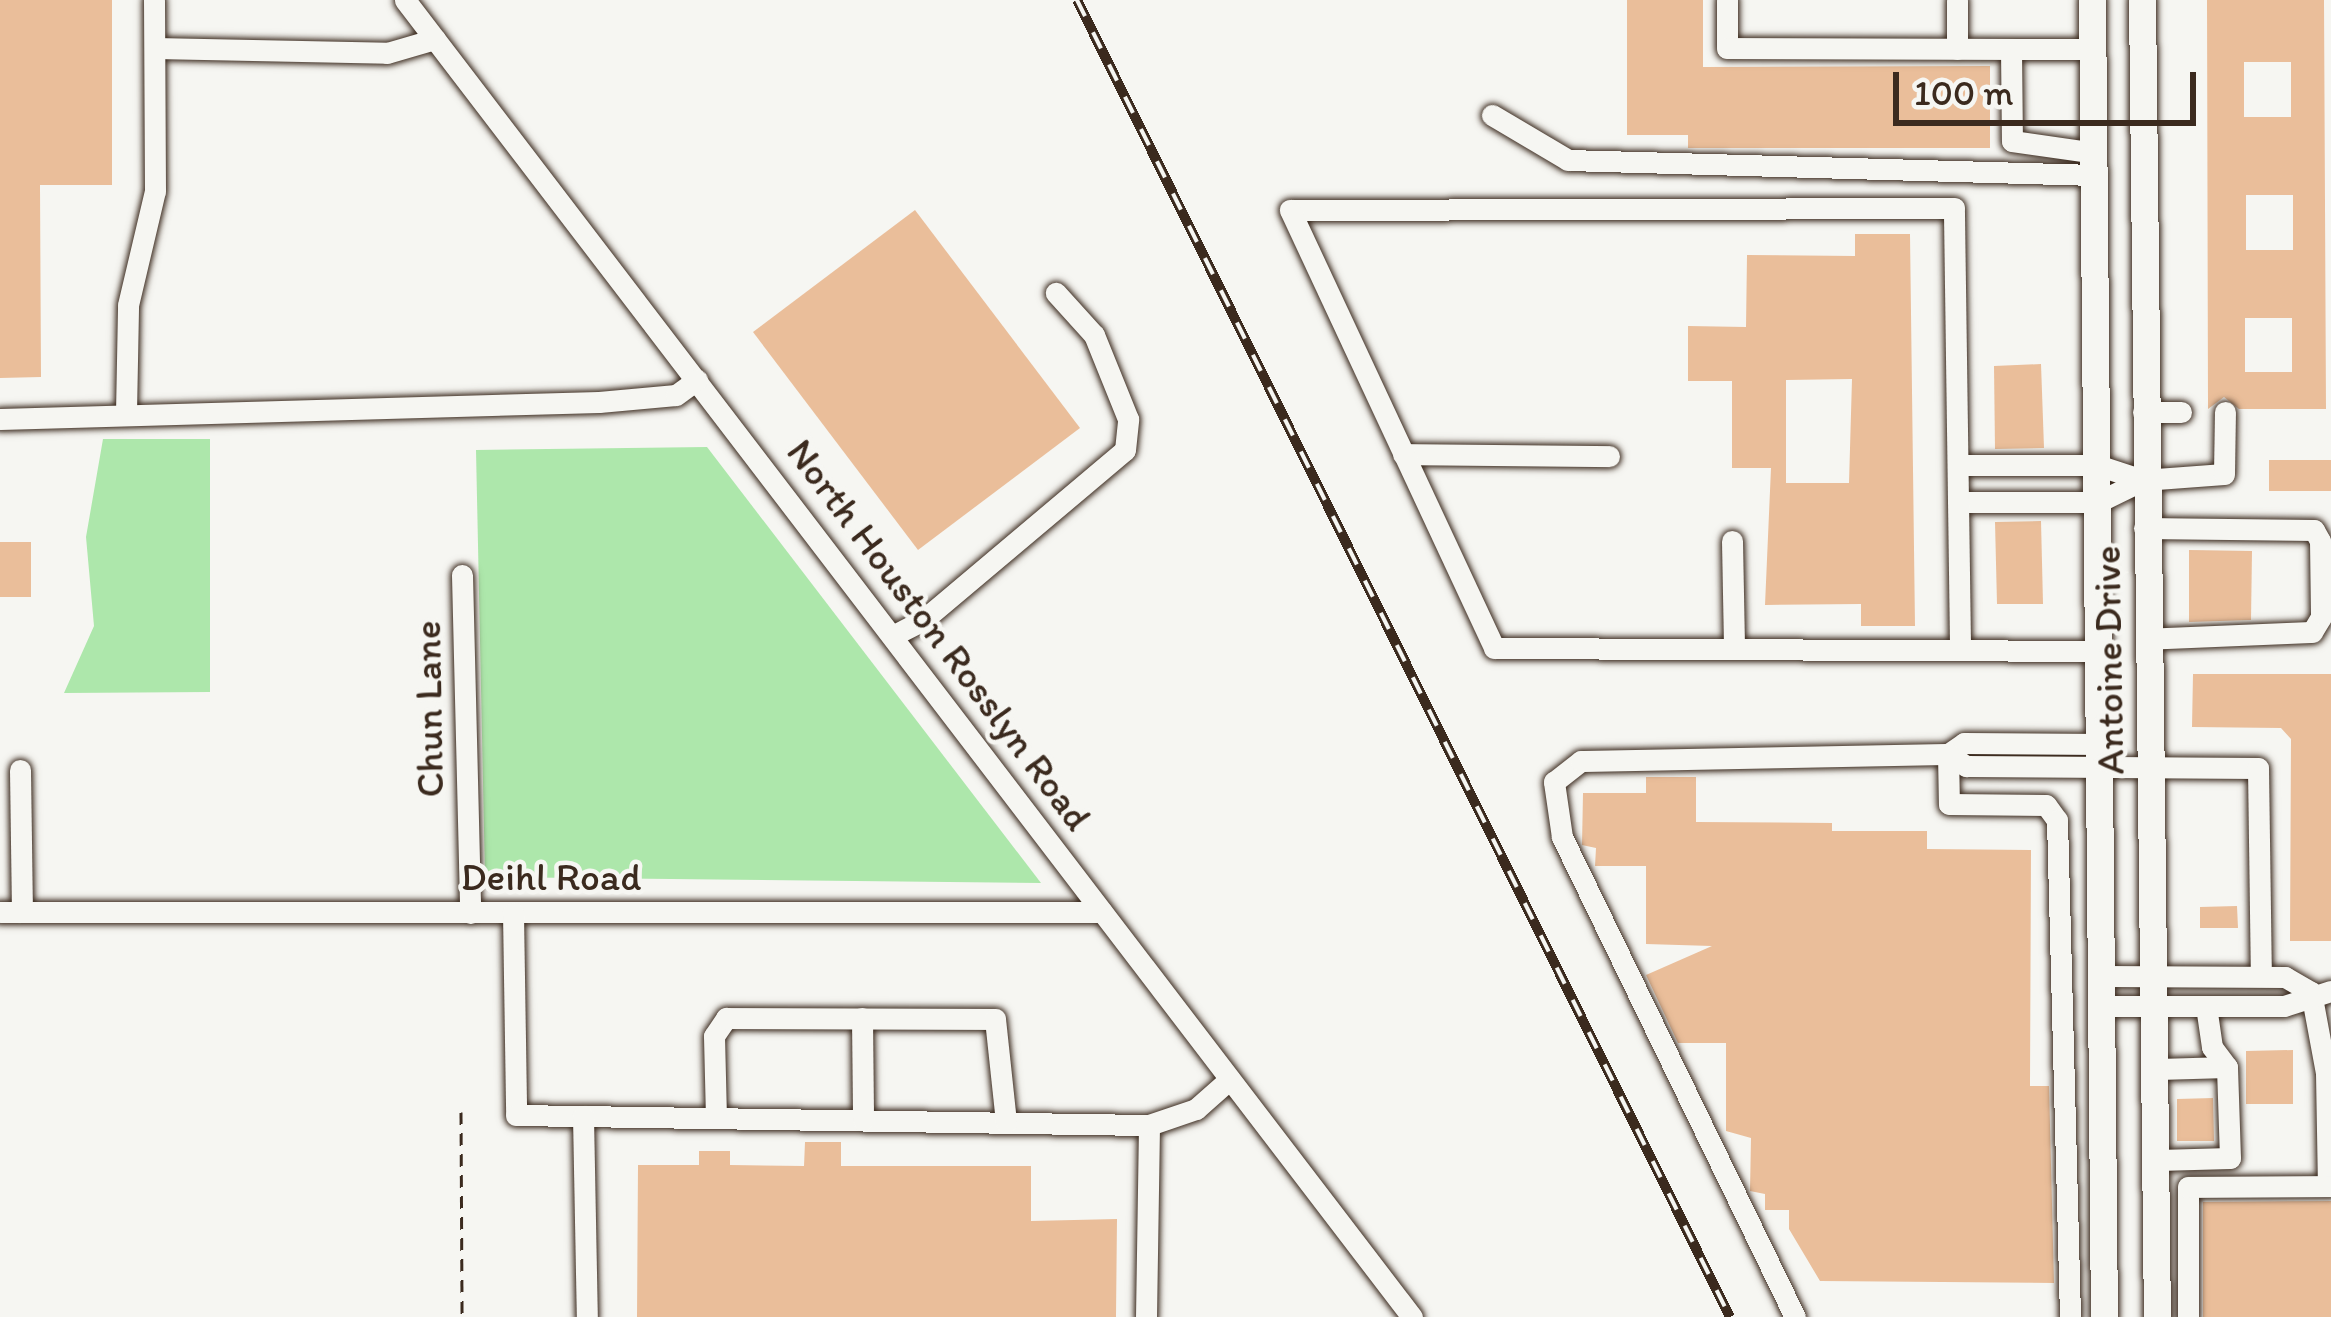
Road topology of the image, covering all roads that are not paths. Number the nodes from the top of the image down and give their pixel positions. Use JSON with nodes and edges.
{"nodes":[{"id":1,"x":154,"y":0,"type":"edge"},
{"id":2,"x":405,"y":0,"type":"edge"},
{"id":3,"x":1727,"y":0,"type":"edge"},
{"id":4,"x":1957,"y":0,"type":"edge"},
{"id":5,"x":2092,"y":0,"type":"edge"},
{"id":6,"x":2142,"y":0,"type":"edge"},
{"id":7,"x":435,"y":39,"type":"junction"},
{"id":8,"x":155,"y":48,"type":"junction"},
{"id":9,"x":1957,"y":49,"type":"junction"},
{"id":10,"x":2011,"y":49,"type":"junction"},
{"id":11,"x":2093,"y":49,"type":"junction"},
{"id":12,"x":1492,"y":115,"type":"dead end"},
{"id":13,"x":2095,"y":164,"type":"junction"},
{"id":14,"x":1056,"y":293,"type":"dead end"},
{"id":15,"x":697,"y":380,"type":"junction"},
{"id":16,"x":126,"y":412,"type":"junction"},
{"id":17,"x":2143,"y":412,"type":"junction"},
{"id":18,"x":2181,"y":412,"type":"dead end"},
{"id":19,"x":2225,"y":412,"type":"dead end"},
{"id":20,"x":0,"y":418,"type":"edge"},
{"id":21,"x":1402,"y":454,"type":"junction"},
{"id":22,"x":1609,"y":456,"type":"dead end"},
{"id":23,"x":1958,"y":465,"type":"junction"},
{"id":24,"x":2097,"y":465,"type":"junction"},
{"id":25,"x":2144,"y":480,"type":"junction"},
{"id":26,"x":1959,"y":502,"type":"junction"},
{"id":27,"x":2098,"y":502,"type":"junction"},
{"id":28,"x":2144,"y":528,"type":"junction"},
{"id":29,"x":1732,"y":541,"type":"dead end"},
{"id":30,"x":462,"y":575,"type":"dead end"},
{"id":31,"x":894,"y":634,"type":"junction"},
{"id":32,"x":2147,"y":639,"type":"junction"},
{"id":33,"x":1960,"y":644,"type":"junction"},
{"id":34,"x":1734,"y":645,"type":"junction"},
{"id":35,"x":2101,"y":651,"type":"junction"},
{"id":36,"x":1948,"y":754,"type":"junction"},
{"id":37,"x":2102,"y":756,"type":"junction"},
{"id":38,"x":2150,"y":768,"type":"junction"},
{"id":39,"x":20,"y":770,"type":"dead end"},
{"id":40,"x":11,"y":912,"type":"edge"},
{"id":41,"x":1102,"y":912,"type":"junction"},
{"id":42,"x":470,"y":913,"type":"junction"},
{"id":43,"x":513,"y":913,"type":"junction"},
{"id":44,"x":2104,"y":976,"type":"junction"},
{"id":45,"x":2157,"y":976,"type":"junction"},
{"id":46,"x":2261,"y":976,"type":"junction"},
{"id":47,"x":2321,"y":992,"type":"edge"},
{"id":48,"x":2104,"y":1006,"type":"junction"},
{"id":49,"x":2158,"y":1006,"type":"junction"},
{"id":50,"x":2206,"y":1006,"type":"junction"},
{"id":51,"x":862,"y":1018,"type":"junction"},
{"id":52,"x":2227,"y":1067,"type":"junction"},
{"id":53,"x":2158,"y":1069,"type":"junction"},
{"id":54,"x":1230,"y":1079,"type":"junction"},
{"id":55,"x":583,"y":1116,"type":"junction"},
{"id":56,"x":716,"y":1118,"type":"junction"},
{"id":57,"x":863,"y":1120,"type":"junction"},
{"id":58,"x":1006,"y":1123,"type":"junction"},
{"id":59,"x":1148,"y":1125,"type":"junction"},
{"id":60,"x":2158,"y":1160,"type":"junction"},
{"id":61,"x":2329,"y":1186,"type":"edge"},
{"id":62,"x":1399,"y":1313,"type":"edge"},
{"id":63,"x":586,"y":1317,"type":"edge"},
{"id":64,"x":1146,"y":1317,"type":"edge"},
{"id":65,"x":1795,"y":1317,"type":"edge"},
{"id":66,"x":2070,"y":1317,"type":"edge"},
{"id":67,"x":2104,"y":1317,"type":"edge"},
{"id":68,"x":2157,"y":1317,"type":"edge"},
{"id":69,"x":2188,"y":1317,"type":"edge"}],
"edges":[{"from":1,"to":8,"type":"street"},
{"from":2,"to":7,"type":"street","name":"North Houston Rosslyn Road"},
{"from":3,"to":9,"type":"street"},
{"from":4,"to":9,"type":"street"},
{"from":5,"to":11,"type":"main road","name":"Antoine Drive"},
{"from":6,"to":17,"type":"main road","name":"Antoine Drive"},
{"from":7,"to":8,"type":"street"},
{"from":7,"to":15,"type":"street","name":"North Houston Rosslyn Road"},
{"from":8,"to":16,"type":"street"},
{"from":9,"to":10,"type":"street"},
{"from":10,"to":11,"type":"street"},
{"from":10,"to":13,"type":"street"},
{"from":11,"to":13,"type":"main road","name":"Antoine Drive"},
{"from":12,"to":13,"type":"street"},
{"from":13,"to":24,"type":"main road","name":"Antoine Drive"},
{"from":14,"to":31,"type":"street"},
{"from":15,"to":16,"type":"street"},
{"from":15,"to":31,"type":"street","name":"North Houston Rosslyn Road"},
{"from":16,"to":20,"type":"street"},
{"from":17,"to":18,"type":"street"},
{"from":17,"to":25,"type":"main road","name":"Antoine Drive"},
{"from":19,"to":25,"type":"street"},
{"from":21,"to":22,"type":"street"},
{"from":21,"to":23,"type":"street"},
{"from":21,"to":34,"type":"street"},
{"from":23,"to":24,"type":"street"},
{"from":23,"to":26,"type":"street"},
{"from":24,"to":25,"type":"street"},
{"from":24,"to":27,"type":"main road","name":"Antoine Drive"},
{"from":25,"to":27,"type":"street"},
{"from":25,"to":28,"type":"main road","name":"Antoine Drive"},
{"from":26,"to":27,"type":"street"},
{"from":26,"to":33,"type":"street"},
{"from":27,"to":35,"type":"main road","name":"Antoine Drive"},
{"from":28,"to":32,"type":"main road","name":"Antoine Drive"},
{"from":28,"to":32,"type":"street"},
{"from":29,"to":34,"type":"street"},
{"from":30,"to":42,"type":"street","name":"Chun Lane"},
{"from":31,"to":41,"type":"street","name":"North Houston Rosslyn Road"},
{"from":32,"to":38,"type":"main road","name":"Antoine Drive"},
{"from":33,"to":34,"type":"street"},
{"from":33,"to":35,"type":"street"},
{"from":35,"to":37,"type":"main road","name":"Antoine Drive"},
{"from":36,"to":37,"type":"street"},
{"from":36,"to":65,"type":"street"},
{"from":36,"to":66,"type":"street"},
{"from":37,"to":38,"type":"street"},
{"from":37,"to":44,"type":"main road","name":"Antoine Drive"},
{"from":38,"to":45,"type":"main road","name":"Antoine Drive"},
{"from":38,"to":46,"type":"street"},
{"from":39,"to":40,"type":"street"},
{"from":40,"to":42,"type":"street","name":"Deihl Road"},
{"from":41,"to":43,"type":"street","name":"Deihl Road"},
{"from":41,"to":54,"type":"street","name":"North Houston Rosslyn Road"},
{"from":42,"to":43,"type":"street","name":"Deihl Road"},
{"from":43,"to":55,"type":"street"},
{"from":44,"to":45,"type":"street"},
{"from":44,"to":48,"type":"main road","name":"Antoine Drive"},
{"from":45,"to":46,"type":"street"},
{"from":45,"to":49,"type":"main road","name":"Antoine Drive"},
{"from":46,"to":47,"type":"street"},
{"from":47,"to":50,"type":"street"},
{"from":47,"to":61,"type":"street"},
{"from":48,"to":49,"type":"street"},
{"from":48,"to":67,"type":"main road","name":"Antoine Drive"},
{"from":49,"to":50,"type":"street"},
{"from":49,"to":53,"type":"main road","name":"Antoine Drive"},
{"from":50,"to":52,"type":"street"},
{"from":51,"to":56,"type":"street"},
{"from":51,"to":57,"type":"street"},
{"from":51,"to":58,"type":"street"},
{"from":52,"to":53,"type":"street"},
{"from":52,"to":60,"type":"street"},
{"from":53,"to":60,"type":"main road","name":"Antoine Drive"},
{"from":54,"to":59,"type":"street"},
{"from":54,"to":62,"type":"street","name":"North Houston Rosslyn Road"},
{"from":55,"to":56,"type":"street"},
{"from":55,"to":63,"type":"street"},
{"from":56,"to":57,"type":"street"},
{"from":57,"to":58,"type":"street"},
{"from":58,"to":59,"type":"street"},
{"from":59,"to":64,"type":"street"},
{"from":60,"to":68,"type":"main road","name":"Antoine Drive"},
{"from":61,"to":69,"type":"street"}]}
